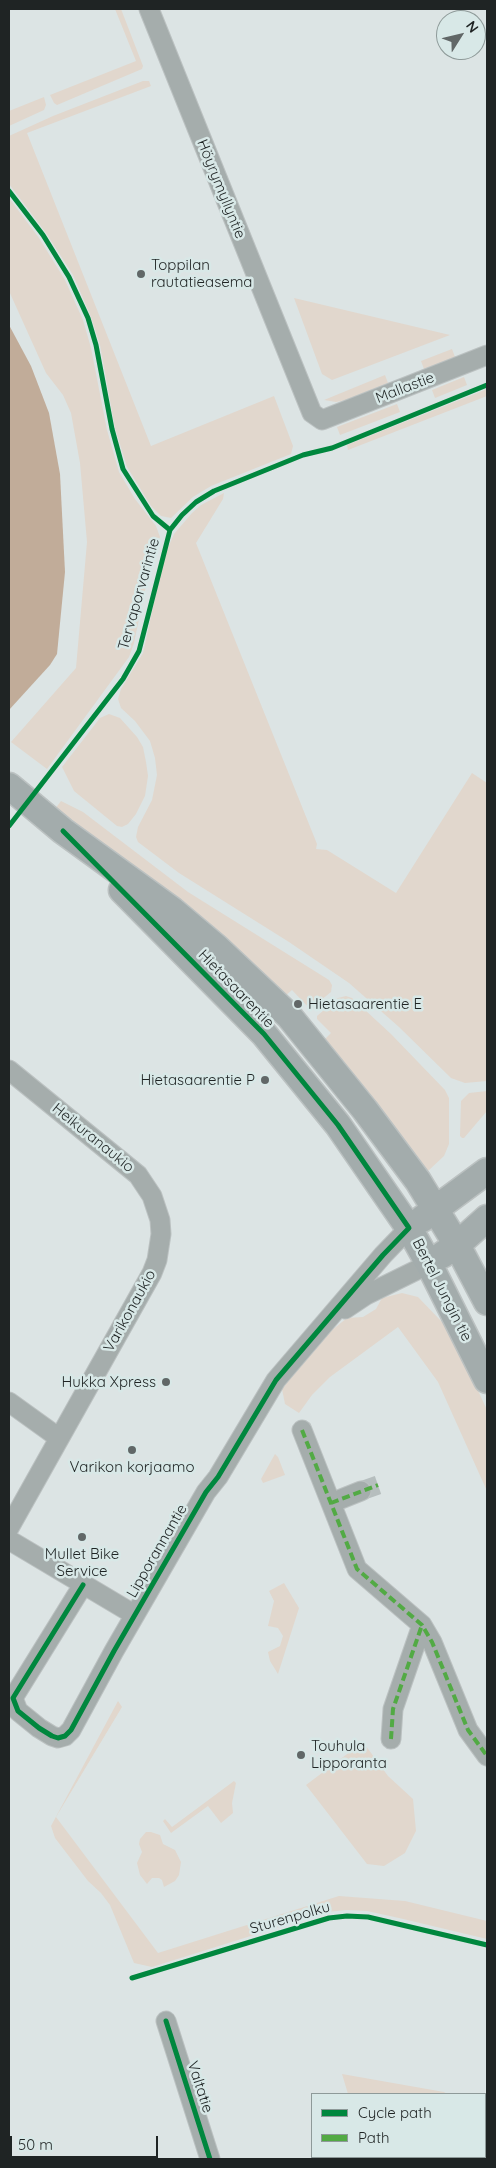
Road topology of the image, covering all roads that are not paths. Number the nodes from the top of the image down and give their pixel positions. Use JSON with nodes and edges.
{"nodes":[{"id":1,"x":149,"y":9,"type":"edge"},
{"id":2,"x":487,"y":355,"type":"edge"},
{"id":3,"x":322,"y":420,"type":"joint"},
{"id":4,"x":9,"y":786,"type":"edge"},
{"id":5,"x":63,"y":831,"type":"junction"},
{"id":6,"x":9,"y":1070,"type":"edge"},
{"id":7,"x":487,"y":1172,"type":"edge"},
{"id":8,"x":436,"y":1209,"type":"junction"},
{"id":9,"x":487,"y":1218,"type":"edge"},
{"id":10,"x":160,"y":1220,"type":"joint"},
{"id":11,"x":409,"y":1228,"type":"junction"},
{"id":12,"x":457,"y":1245,"type":"junction"},
{"id":13,"x":429,"y":1264,"type":"junction"},
{"id":14,"x":487,"y":1302,"type":"edge"},
{"id":15,"x":325,"y":1322,"type":"junction"},
{"id":16,"x":487,"y":1380,"type":"edge"},
{"id":17,"x":9,"y":1402,"type":"edge"},
{"id":18,"x":302,"y":1430,"type":"dead end"},
{"id":19,"x":59,"y":1438,"type":"junction"},
{"id":20,"x":361,"y":1491,"type":"tunnel mouth"},
{"id":21,"x":331,"y":1503,"type":"junction"},
{"id":22,"x":9,"y":1528,"type":"edge"},
{"id":23,"x":9,"y":1540,"type":"edge"},
{"id":24,"x":83,"y":1584,"type":"junction"},
{"id":25,"x":134,"y":1615,"type":"junction"},
{"id":26,"x":422,"y":1625,"type":"junction"},
{"id":27,"x":391,"y":1739,"type":"dead end"},
{"id":28,"x":487,"y":1756,"type":"edge"},
{"id":29,"x":166,"y":2021,"type":"dead end"},
{"id":30,"x":210,"y":2159,"type":"edge"}],
"edges":[{"from":1,"to":3,"type":"street","name":"Höyrymyllyntie"},
{"from":2,"to":3,"type":"street","name":"Mallastie"},
{"from":4,"to":5,"type":"street","name":"Hietasaarentie"},
{"from":5,"to":8,"type":"street","name":"Hietasaarentie"},
{"from":5,"to":11,"type":"street","name":"Hietasaarentie"},
{"from":6,"to":10,"type":"street","name":"Heikuranaukio"},
{"from":7,"to":8,"type":"street"},
{"from":8,"to":11,"type":"street"},
{"from":8,"to":12,"type":"street"},
{"from":9,"to":12,"type":"street"},
{"from":10,"to":19,"type":"street","name":"Varikonaukio"},
{"from":11,"to":13,"type":"street","name":"Bertel Jungin tie"},
{"from":11,"to":15,"type":"street","name":"Lipporannantie"},
{"from":12,"to":13,"type":"street"},
{"from":12,"to":14,"type":"street"},
{"from":13,"to":15,"type":"street","name":"Lipporannantie"},
{"from":13,"to":16,"type":"street","name":"Bertel Jungin tie"},
{"from":15,"to":25,"type":"street","name":"Lipporannantie"},
{"from":17,"to":19,"type":"street"},
{"from":18,"to":21,"type":"street"},
{"from":19,"to":22,"type":"street","name":"Varikonaukio"},
{"from":20,"to":21,"type":"street"},
{"from":21,"to":26,"type":"street"},
{"from":23,"to":24,"type":"street"},
{"from":24,"to":25,"type":"street"},
{"from":24,"to":25,"type":"street","name":"Lipporannantie"},
{"from":26,"to":27,"type":"street"},
{"from":26,"to":28,"type":"street"},
{"from":29,"to":30,"type":"street","name":"Valtatie"}]}
